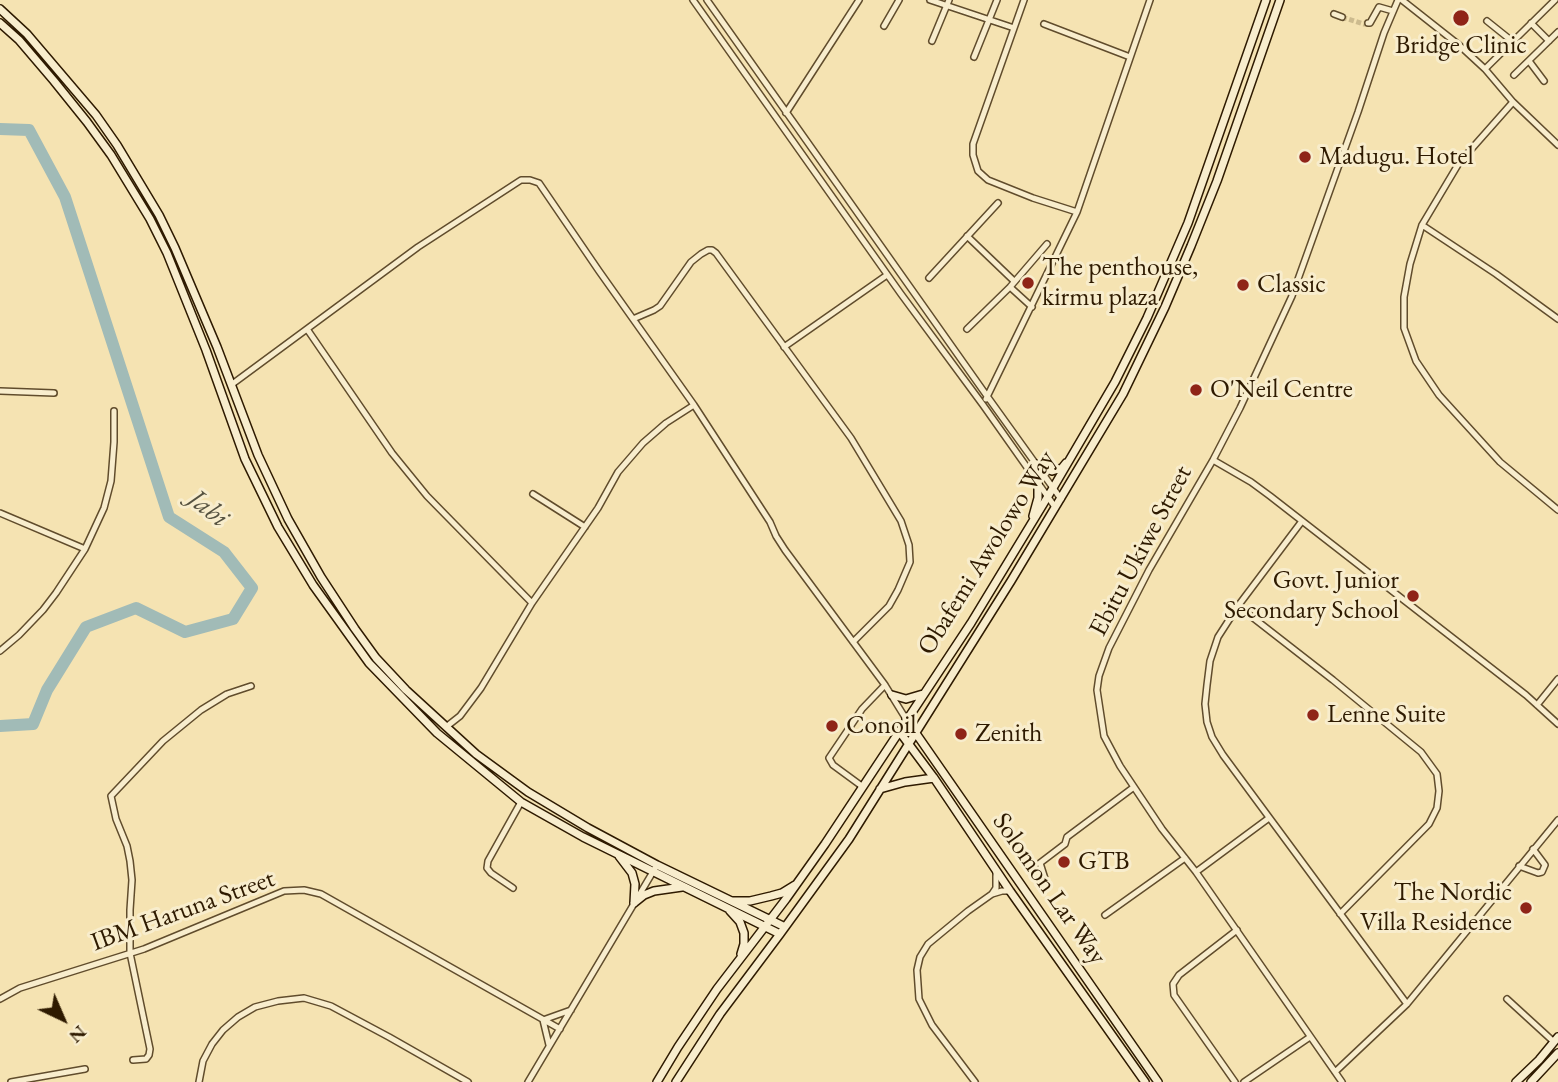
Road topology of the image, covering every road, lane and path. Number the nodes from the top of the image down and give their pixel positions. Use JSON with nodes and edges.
{"nodes":[{"id":1,"x":692,"y":0,"type":"edge"},
{"id":2,"x":707,"y":0,"type":"edge"},
{"id":3,"x":859,"y":0,"type":"edge"},
{"id":4,"x":899,"y":0,"type":"edge"},
{"id":5,"x":930,"y":0,"type":"edge"},
{"id":6,"x":998,"y":0,"type":"edge"},
{"id":7,"x":1024,"y":0,"type":"edge"},
{"id":8,"x":1150,"y":0,"type":"edge"},
{"id":9,"x":1266,"y":0,"type":"edge"},
{"id":10,"x":1280,"y":0,"type":"edge"},
{"id":11,"x":1400,"y":0,"type":"edge"},
{"id":12,"x":1555,"y":0,"type":"edge"},
{"id":13,"x":948,"y":3,"type":"edge"},
{"id":14,"x":0,"y":9,"type":"edge"},
{"id":15,"x":1393,"y":11,"type":"junction"},
{"id":16,"x":1334,"y":14,"type":"dead end"},
{"id":17,"x":1342,"y":17,"type":"tunnel mouth"},
{"id":18,"x":990,"y":20,"type":"junction"},
{"id":19,"x":1487,"y":21,"type":"dead end"},
{"id":20,"x":0,"y":23,"type":"edge"},
{"id":21,"x":1368,"y":23,"type":"tunnel mouth"},
{"id":22,"x":1531,"y":23,"type":"junction"},
{"id":23,"x":1044,"y":24,"type":"dead end"},
{"id":24,"x":884,"y":26,"type":"dead end"},
{"id":25,"x":1014,"y":28,"type":"junction"},
{"id":26,"x":1558,"y":32,"type":"edge"},
{"id":27,"x":932,"y":41,"type":"dead end"},
{"id":28,"x":1513,"y":41,"type":"junction"},
{"id":29,"x":1549,"y":41,"type":"junction"},
{"id":30,"x":974,"y":57,"type":"dead end"},
{"id":31,"x":1130,"y":57,"type":"junction"},
{"id":32,"x":1529,"y":61,"type":"junction"},
{"id":33,"x":1485,"y":69,"type":"junction"},
{"id":34,"x":1514,"y":75,"type":"dead end"},
{"id":35,"x":1544,"y":81,"type":"dead end"},
{"id":36,"x":1513,"y":103,"type":"junction"},
{"id":37,"x":786,"y":113,"type":"junction"},
{"id":38,"x":1558,"y":145,"type":"edge"},
{"id":39,"x":998,"y":203,"type":"dead end"},
{"id":40,"x":1077,"y":212,"type":"junction"},
{"id":41,"x":1422,"y":225,"type":"junction"},
{"id":42,"x":967,"y":236,"type":"junction"},
{"id":43,"x":1046,"y":244,"type":"dead end"},
{"id":44,"x":887,"y":275,"type":"junction"},
{"id":45,"x":929,"y":278,"type":"dead end"},
{"id":46,"x":1012,"y":284,"type":"junction"},
{"id":47,"x":1032,"y":307,"type":"junction"},
{"id":48,"x":633,"y":319,"type":"junction"},
{"id":49,"x":1558,"y":319,"type":"edge"},
{"id":50,"x":307,"y":329,"type":"junction"},
{"id":51,"x":967,"y":329,"type":"dead end"},
{"id":52,"x":784,"y":346,"type":"junction"},
{"id":53,"x":231,"y":385,"type":"junction"},
{"id":54,"x":0,"y":391,"type":"edge"},
{"id":55,"x":54,"y":393,"type":"dead end"},
{"id":56,"x":987,"y":396,"type":"junction"},
{"id":57,"x":694,"y":405,"type":"junction"},
{"id":58,"x":983,"y":405,"type":"junction"},
{"id":59,"x":114,"y":411,"type":"dead end"},
{"id":60,"x":1070,"y":460,"type":"junction"},
{"id":61,"x":1213,"y":460,"type":"junction"},
{"id":62,"x":1036,"y":464,"type":"junction"},
{"id":63,"x":1038,"y":482,"type":"junction"},
{"id":64,"x":1053,"y":488,"type":"junction"},
{"id":65,"x":533,"y":494,"type":"dead end"},
{"id":66,"x":1048,"y":497,"type":"junction"},
{"id":67,"x":1061,"y":499,"type":"junction"},
{"id":68,"x":1055,"y":507,"type":"junction"},
{"id":69,"x":1558,"y":510,"type":"edge"},
{"id":70,"x":0,"y":513,"type":"edge"},
{"id":71,"x":1302,"y":521,"type":"junction"},
{"id":72,"x":585,"y":527,"type":"junction"},
{"id":73,"x":1026,"y":532,"type":"junction"},
{"id":74,"x":85,"y":549,"type":"junction"},
{"id":75,"x":532,"y":603,"type":"junction"},
{"id":76,"x":1238,"y":606,"type":"junction"},
{"id":77,"x":853,"y":642,"type":"junction"},
{"id":78,"x":359,"y":643,"type":"junction"},
{"id":79,"x":0,"y":651,"type":"edge"},
{"id":80,"x":1558,"y":680,"type":"edge"},
{"id":81,"x":885,"y":685,"type":"junction"},
{"id":82,"x":251,"y":686,"type":"dead end"},
{"id":83,"x":923,"y":694,"type":"junction"},
{"id":84,"x":892,"y":695,"type":"junction"},
{"id":85,"x":1537,"y":705,"type":"junction"},
{"id":86,"x":906,"y":719,"type":"junction"},
{"id":87,"x":1558,"y":724,"type":"edge"},
{"id":88,"x":446,"y":727,"type":"junction"},
{"id":89,"x":899,"y":731,"type":"junction"},
{"id":90,"x":915,"y":732,"type":"junction"},
{"id":91,"x":909,"y":743,"type":"junction"},
{"id":92,"x":934,"y":778,"type":"junction"},
{"id":93,"x":863,"y":787,"type":"junction"},
{"id":94,"x":1134,"y":787,"type":"junction"},
{"id":95,"x":880,"y":790,"type":"junction"},
{"id":96,"x":521,"y":802,"type":"junction"},
{"id":97,"x":1269,"y":818,"type":"junction"},
{"id":98,"x":1558,"y":820,"type":"edge"},
{"id":99,"x":1533,"y":849,"type":"junction"},
{"id":100,"x":617,"y":854,"type":"junction"},
{"id":101,"x":1185,"y":858,"type":"junction"},
{"id":102,"x":1519,"y":866,"type":"junction"},
{"id":103,"x":655,"y":868,"type":"junction"},
{"id":104,"x":995,"y":870,"type":"junction"},
{"id":105,"x":1196,"y":872,"type":"junction"},
{"id":106,"x":1046,"y":882,"type":"dead end"},
{"id":107,"x":799,"y":883,"type":"junction"},
{"id":108,"x":513,"y":887,"type":"dead end"},
{"id":109,"x":685,"y":887,"type":"junction"},
{"id":110,"x":1010,"y":891,"type":"junction"},
{"id":111,"x":992,"y":894,"type":"junction"},
{"id":112,"x":634,"y":903,"type":"junction"},
{"id":113,"x":729,"y":905,"type":"junction"},
{"id":114,"x":1340,"y":914,"type":"junction"},
{"id":115,"x":1105,"y":915,"type":"dead end"},
{"id":116,"x":771,"y":920,"type":"junction"},
{"id":117,"x":765,"y":927,"type":"junction"},
{"id":118,"x":785,"y":927,"type":"junction"},
{"id":119,"x":1237,"y":930,"type":"junction"},
{"id":120,"x":780,"y":934,"type":"junction"},
{"id":121,"x":130,"y":953,"type":"junction"},
{"id":122,"x":740,"y":959,"type":"junction"},
{"id":123,"x":0,"y":999,"type":"edge"},
{"id":124,"x":1507,"y":999,"type":"dead end"},
{"id":125,"x":1407,"y":1004,"type":"junction"},
{"id":126,"x":571,"y":1010,"type":"junction"},
{"id":127,"x":543,"y":1020,"type":"junction"},
{"id":128,"x":560,"y":1030,"type":"junction"},
{"id":129,"x":1310,"y":1037,"type":"junction"},
{"id":130,"x":1556,"y":1039,"type":"edge"},
{"id":131,"x":550,"y":1046,"type":"junction"},
{"id":132,"x":1558,"y":1053,"type":"edge"},
{"id":133,"x":133,"y":1060,"type":"dead end"},
{"id":134,"x":85,"y":1069,"type":"dead end"},
{"id":135,"x":1335,"y":1072,"type":"junction"},
{"id":136,"x":677,"y":1081,"type":"edge"},
{"id":137,"x":11,"y":1082,"type":"edge"},
{"id":138,"x":199,"y":1082,"type":"edge"},
{"id":139,"x":468,"y":1082,"type":"edge"},
{"id":140,"x":528,"y":1082,"type":"edge"},
{"id":141,"x":657,"y":1082,"type":"edge"},
{"id":142,"x":975,"y":1082,"type":"edge"},
{"id":143,"x":1145,"y":1082,"type":"edge"},
{"id":144,"x":1158,"y":1082,"type":"edge"},
{"id":145,"x":1235,"y":1082,"type":"edge"},
{"id":146,"x":1244,"y":1082,"type":"edge"},
{"id":147,"x":1342,"y":1082,"type":"edge"},
{"id":148,"x":1516,"y":1082,"type":"edge"},
{"id":149,"x":1531,"y":1082,"type":"edge"}],
"edges":[{"from":1,"to":44,"type":"street"},
{"from":2,"to":37,"type":"street"},
{"from":3,"to":37,"type":"street"},
{"from":4,"to":24,"type":"street"},
{"from":5,"to":13,"type":"street"},
{"from":6,"to":18,"type":"street"},
{"from":7,"to":25,"type":"street"},
{"from":8,"to":31,"type":"street"},
{"from":9,"to":60,"type":"main road","name":"Obafemi Awolowo Way"},
{"from":10,"to":67,"type":"main road","name":"Obafemi Awolowo Way"},
{"from":11,"to":15,"type":"street","name":"Ebitu Ukiwe Street"},
{"from":11,"to":33,"type":"street"},
{"from":12,"to":22,"type":"street"},
{"from":13,"to":18,"type":"street"},
{"from":13,"to":27,"type":"street"},
{"from":14,"to":53,"type":"main road"},
{"from":15,"to":21,"type":"street"},
{"from":15,"to":61,"type":"street","name":"Ebitu Ukiwe Street"},
{"from":16,"to":17,"type":"street"},
{"from":18,"to":25,"type":"street"},
{"from":18,"to":30,"type":"street"},
{"from":19,"to":28,"type":"street"},
{"from":20,"to":78,"type":"main road"},
{"from":22,"to":28,"type":"street"},
{"from":22,"to":29,"type":"street"},
{"from":23,"to":31,"type":"street"},
{"from":25,"to":40,"type":"street"},
{"from":26,"to":29,"type":"street"},
{"from":28,"to":33,"type":"street"},
{"from":29,"to":32,"type":"street"},
{"from":31,"to":40,"type":"street"},
{"from":32,"to":34,"type":"street"},
{"from":32,"to":35,"type":"street"},
{"from":33,"to":36,"type":"street"},
{"from":36,"to":38,"type":"street"},
{"from":36,"to":41,"type":"street"},
{"from":37,"to":56,"type":"street"},
{"from":39,"to":42,"type":"street"},
{"from":40,"to":47,"type":"street"},
{"from":41,"to":49,"type":"street"},
{"from":41,"to":69,"type":"street"},
{"from":42,"to":45,"type":"street"},
{"from":42,"to":46,"type":"street"},
{"from":43,"to":46,"type":"street"},
{"from":44,"to":52,"type":"street"},
{"from":44,"to":58,"type":"street"},
{"from":46,"to":47,"type":"street"},
{"from":46,"to":51,"type":"street"},
{"from":47,"to":56,"type":"street"},
{"from":48,"to":50,"type":"street"},
{"from":48,"to":52,"type":"street"},
{"from":48,"to":57,"type":"street"},
{"from":50,"to":53,"type":"street"},
{"from":50,"to":75,"type":"street"},
{"from":52,"to":77,"type":"street"},
{"from":53,"to":78,"type":"main road"},
{"from":54,"to":55,"type":"street"},
{"from":56,"to":58,"type":"street"},
{"from":56,"to":62,"type":"street"},
{"from":57,"to":72,"type":"street"},
{"from":57,"to":77,"type":"street"},
{"from":58,"to":63,"type":"street"},
{"from":59,"to":74,"type":"street"},
{"from":60,"to":62,"type":"main road"},
{"from":60,"to":64,"type":"main road","name":"Obafemi Awolowo Way"},
{"from":61,"to":71,"type":"street"},
{"from":61,"to":94,"type":"street","name":"Ebitu Ukiwe Street"},
{"from":62,"to":64,"type":"street"},
{"from":63,"to":66,"type":"street"},
{"from":63,"to":73,"type":"main road"},
{"from":64,"to":66,"type":"main road","name":"Obafemi Awolowo Way"},
{"from":64,"to":67,"type":"street"},
{"from":65,"to":72,"type":"street"},
{"from":66,"to":68,"type":"street"},
{"from":66,"to":73,"type":"main road","name":"Obafemi Awolowo Way"},
{"from":67,"to":68,"type":"main road","name":"Obafemi Awolowo Way"},
{"from":68,"to":90,"type":"main road","name":"Obafemi Awolowo Way"},
{"from":70,"to":74,"type":"street"},
{"from":71,"to":76,"type":"street"},
{"from":71,"to":85,"type":"street"},
{"from":72,"to":75,"type":"street"},
{"from":73,"to":83,"type":"main road","name":"Obafemi Awolowo Way"},
{"from":74,"to":79,"type":"street"},
{"from":75,"to":88,"type":"street"},
{"from":76,"to":97,"type":"street"},
{"from":76,"to":114,"type":"street"},
{"from":77,"to":81,"type":"street"},
{"from":78,"to":88,"type":"main road"},
{"from":78,"to":96,"type":"main road"},
{"from":80,"to":85,"type":"street"},
{"from":81,"to":84,"type":"street"},
{"from":81,"to":93,"type":"street"},
{"from":82,"to":121,"type":"street"},
{"from":83,"to":84,"type":"main road"},
{"from":83,"to":86,"type":"main road","name":"Obafemi Awolowo Way"},
{"from":84,"to":86,"type":"street"},
{"from":85,"to":87,"type":"street"},
{"from":86,"to":89,"type":"main road","name":"Obafemi Awolowo Way"},
{"from":86,"to":90,"type":"main road","name":"Solomon Lar Way"},
{"from":88,"to":103,"type":"main road"},
{"from":89,"to":91,"type":"main road","name":"Solomon Lar Way"},
{"from":89,"to":93,"type":"main road","name":"Obafemi Awolowo Way"},
{"from":90,"to":91,"type":"main road","name":"Obafemi Awolowo Way"},
{"from":90,"to":144,"type":"main road","name":"Solomon Lar Way"},
{"from":91,"to":92,"type":"main road","name":"Solomon Lar Way"},
{"from":91,"to":95,"type":"main road","name":"Obafemi Awolowo Way"},
{"from":92,"to":95,"type":"main road"},
{"from":92,"to":104,"type":"main road","name":"Solomon Lar Way"},
{"from":93,"to":107,"type":"main road","name":"Obafemi Awolowo Way"},
{"from":94,"to":101,"type":"street","name":"Ebitu Ukiwe Street"},
{"from":94,"to":106,"type":"street"},
{"from":95,"to":118,"type":"main road","name":"Obafemi Awolowo Way"},
{"from":96,"to":100,"type":"main road"},
{"from":96,"to":108,"type":"street"},
{"from":97,"to":105,"type":"street"},
{"from":97,"to":114,"type":"street"},
{"from":98,"to":99,"type":"street"},
{"from":99,"to":102,"type":"street"},
{"from":99,"to":102,"type":"street"},
{"from":100,"to":103,"type":"main road"},
{"from":100,"to":112,"type":"main road"},
{"from":101,"to":105,"type":"street","name":"Ebitu Ukiwe Street"},
{"from":101,"to":115,"type":"street"},
{"from":102,"to":125,"type":"street"},
{"from":103,"to":109,"type":"main road"},
{"from":103,"to":112,"type":"street"},
{"from":103,"to":113,"type":"main road"},
{"from":104,"to":110,"type":"main road","name":"Solomon Lar Way"},
{"from":104,"to":111,"type":"street"},
{"from":105,"to":119,"type":"street","name":"Ebitu Ukiwe Street"},
{"from":107,"to":113,"type":"main road"},
{"from":107,"to":116,"type":"main road","name":"Obafemi Awolowo Way"},
{"from":109,"to":112,"type":"main road"},
{"from":109,"to":113,"type":"main road"},
{"from":110,"to":111,"type":"street"},
{"from":110,"to":143,"type":"main road","name":"Solomon Lar Way"},
{"from":111,"to":142,"type":"street"},
{"from":112,"to":126,"type":"street"},
{"from":113,"to":116,"type":"main road"},
{"from":113,"to":117,"type":"main road"},
{"from":113,"to":122,"type":"main road"},
{"from":114,"to":125,"type":"street"},
{"from":116,"to":117,"type":"main road","name":"Obafemi Awolowo Way"},
{"from":116,"to":118,"type":"main road"},
{"from":117,"to":120,"type":"main road"},
{"from":117,"to":122,"type":"main road","name":"Obafemi Awolowo Way"},
{"from":118,"to":120,"type":"main road","name":"Obafemi Awolowo Way"},
{"from":119,"to":129,"type":"street","name":"Ebitu Ukiwe Street"},
{"from":119,"to":145,"type":"street"},
{"from":120,"to":136,"type":"main road","name":"Obafemi Awolowo Way"},
{"from":121,"to":123,"type":"street","name":"IBM Haruna Street"},
{"from":121,"to":127,"type":"street","name":"IBM Haruna Street"},
{"from":121,"to":133,"type":"street"},
{"from":122,"to":141,"type":"main road","name":"Obafemi Awolowo Way"},
{"from":124,"to":130,"type":"street"},
{"from":125,"to":135,"type":"street"},
{"from":126,"to":127,"type":"street"},
{"from":126,"to":128,"type":"street"},
{"from":127,"to":128,"type":"street","name":"IBM Haruna Street"},
{"from":127,"to":131,"type":"street"},
{"from":128,"to":131,"type":"street"},
{"from":129,"to":135,"type":"street","name":"Ebitu Ukiwe Street"},
{"from":129,"to":146,"type":"street"},
{"from":130,"to":148,"type":"main road"},
{"from":131,"to":140,"type":"street"},
{"from":132,"to":149,"type":"main road"},
{"from":134,"to":137,"type":"street"},
{"from":135,"to":147,"type":"street","name":"Ebitu Ukiwe Street"},
{"from":138,"to":139,"type":"street"}]}
